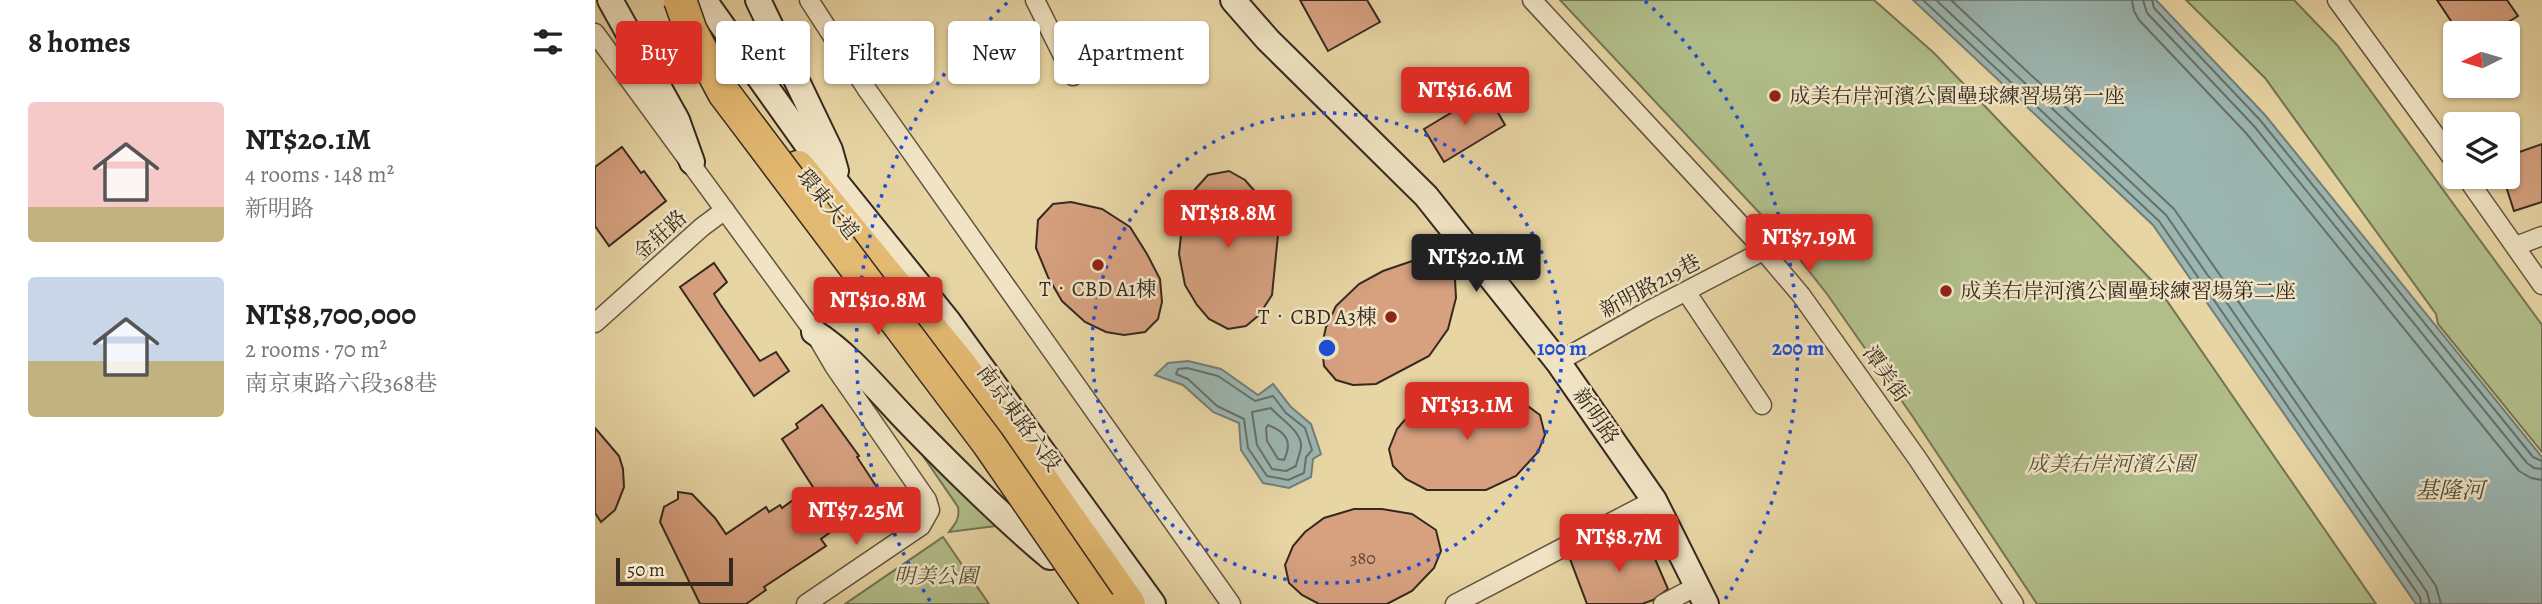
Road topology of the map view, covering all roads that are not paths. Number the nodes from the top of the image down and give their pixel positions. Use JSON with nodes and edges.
{"nodes":[{"id":1,"x":610,"y":0,"type":"edge"},
{"id":2,"x":672,"y":0,"type":"edge"},
{"id":3,"x":680,"y":0,"type":"edge"},
{"id":4,"x":687,"y":0,"type":"edge"},
{"id":5,"x":704,"y":0,"type":"edge"},
{"id":6,"x":758,"y":0,"type":"edge"},
{"id":7,"x":809,"y":0,"type":"edge"},
{"id":8,"x":1035,"y":0,"type":"edge"},
{"id":9,"x":1532,"y":0,"type":"edge"},
{"id":10,"x":2337,"y":0,"type":"edge"},
{"id":11,"x":1240,"y":3,"type":"edge"},
{"id":12,"x":595,"y":33,"type":"edge"},
{"id":13,"x":1054,"y":38,"type":"edge"},
{"id":14,"x":2443,"y":146,"type":"edge"},
{"id":15,"x":692,"y":162,"type":"junction"},
{"id":16,"x":838,"y":182,"type":"junction"},
{"id":17,"x":2475,"y":189,"type":"edge"},
{"id":18,"x":725,"y":210,"type":"junction"},
{"id":19,"x":2542,"y":236,"type":"edge"},
{"id":20,"x":2516,"y":246,"type":"junction"},
{"id":21,"x":1763,"y":251,"type":"junction"},
{"id":22,"x":2542,"y":285,"type":"edge"},
{"id":23,"x":1687,"y":293,"type":"junction"},
{"id":24,"x":595,"y":323,"type":"edge"},
{"id":25,"x":814,"y":332,"type":"junction"},
{"id":26,"x":1558,"y":362,"type":"junction"},
{"id":27,"x":1762,"y":405,"type":"dead end"},
{"id":28,"x":1654,"y":499,"type":"junction"},
{"id":29,"x":1050,"y":557,"type":"junction"},
{"id":30,"x":1702,"y":595,"type":"edge"},
{"id":31,"x":806,"y":604,"type":"edge"},
{"id":32,"x":1084,"y":604,"type":"edge"},
{"id":33,"x":1099,"y":604,"type":"edge"},
{"id":34,"x":1129,"y":604,"type":"edge"},
{"id":35,"x":1153,"y":604,"type":"edge"},
{"id":36,"x":1231,"y":604,"type":"edge"},
{"id":37,"x":1455,"y":604,"type":"edge"},
{"id":38,"x":1663,"y":604,"type":"edge"},
{"id":39,"x":2014,"y":604,"type":"edge"}],
"edges":[{"from":1,"to":15,"type":"main road"},
{"from":2,"to":29,"type":"main road"},
{"from":3,"to":33,"type":"highway","name":"環東大道","bridge":true},
{"from":4,"to":34,"type":"highway","name":"環東大道"},
{"from":5,"to":16,"type":"main road","name":"南京東路六段"},
{"from":6,"to":16,"type":"main road"},
{"from":7,"to":36,"type":"street"},
{"from":8,"to":13,"type":"street"},
{"from":9,"to":21,"type":"street","name":"潭美街"},
{"from":10,"to":14,"type":"street"},
{"from":11,"to":26,"type":"main road","name":"新明路"},
{"from":12,"to":15,"type":"street"},
{"from":15,"to":18,"type":"street"},
{"from":16,"to":35,"type":"main road","name":"南京東路六段"},
{"from":17,"to":20,"type":"street"},
{"from":18,"to":24,"type":"street","name":"金莊路"},
{"from":18,"to":25,"type":"street"},
{"from":19,"to":20,"type":"street"},
{"from":20,"to":22,"type":"street"},
{"from":21,"to":23,"type":"street","name":"新明路219巷"},
{"from":21,"to":39,"type":"street","name":"潭美街"},
{"from":23,"to":26,"type":"street","name":"新明路219巷"},
{"from":23,"to":27,"type":"street"},
{"from":25,"to":29,"type":"main road"},
{"from":25,"to":31,"type":"street"},
{"from":26,"to":28,"type":"main road","name":"新明路"},
{"from":28,"to":30,"type":"main road","name":"新明路"},
{"from":28,"to":37,"type":"street"},
{"from":29,"to":32,"type":"main road"},
{"from":30,"to":38,"type":"street"}]}
